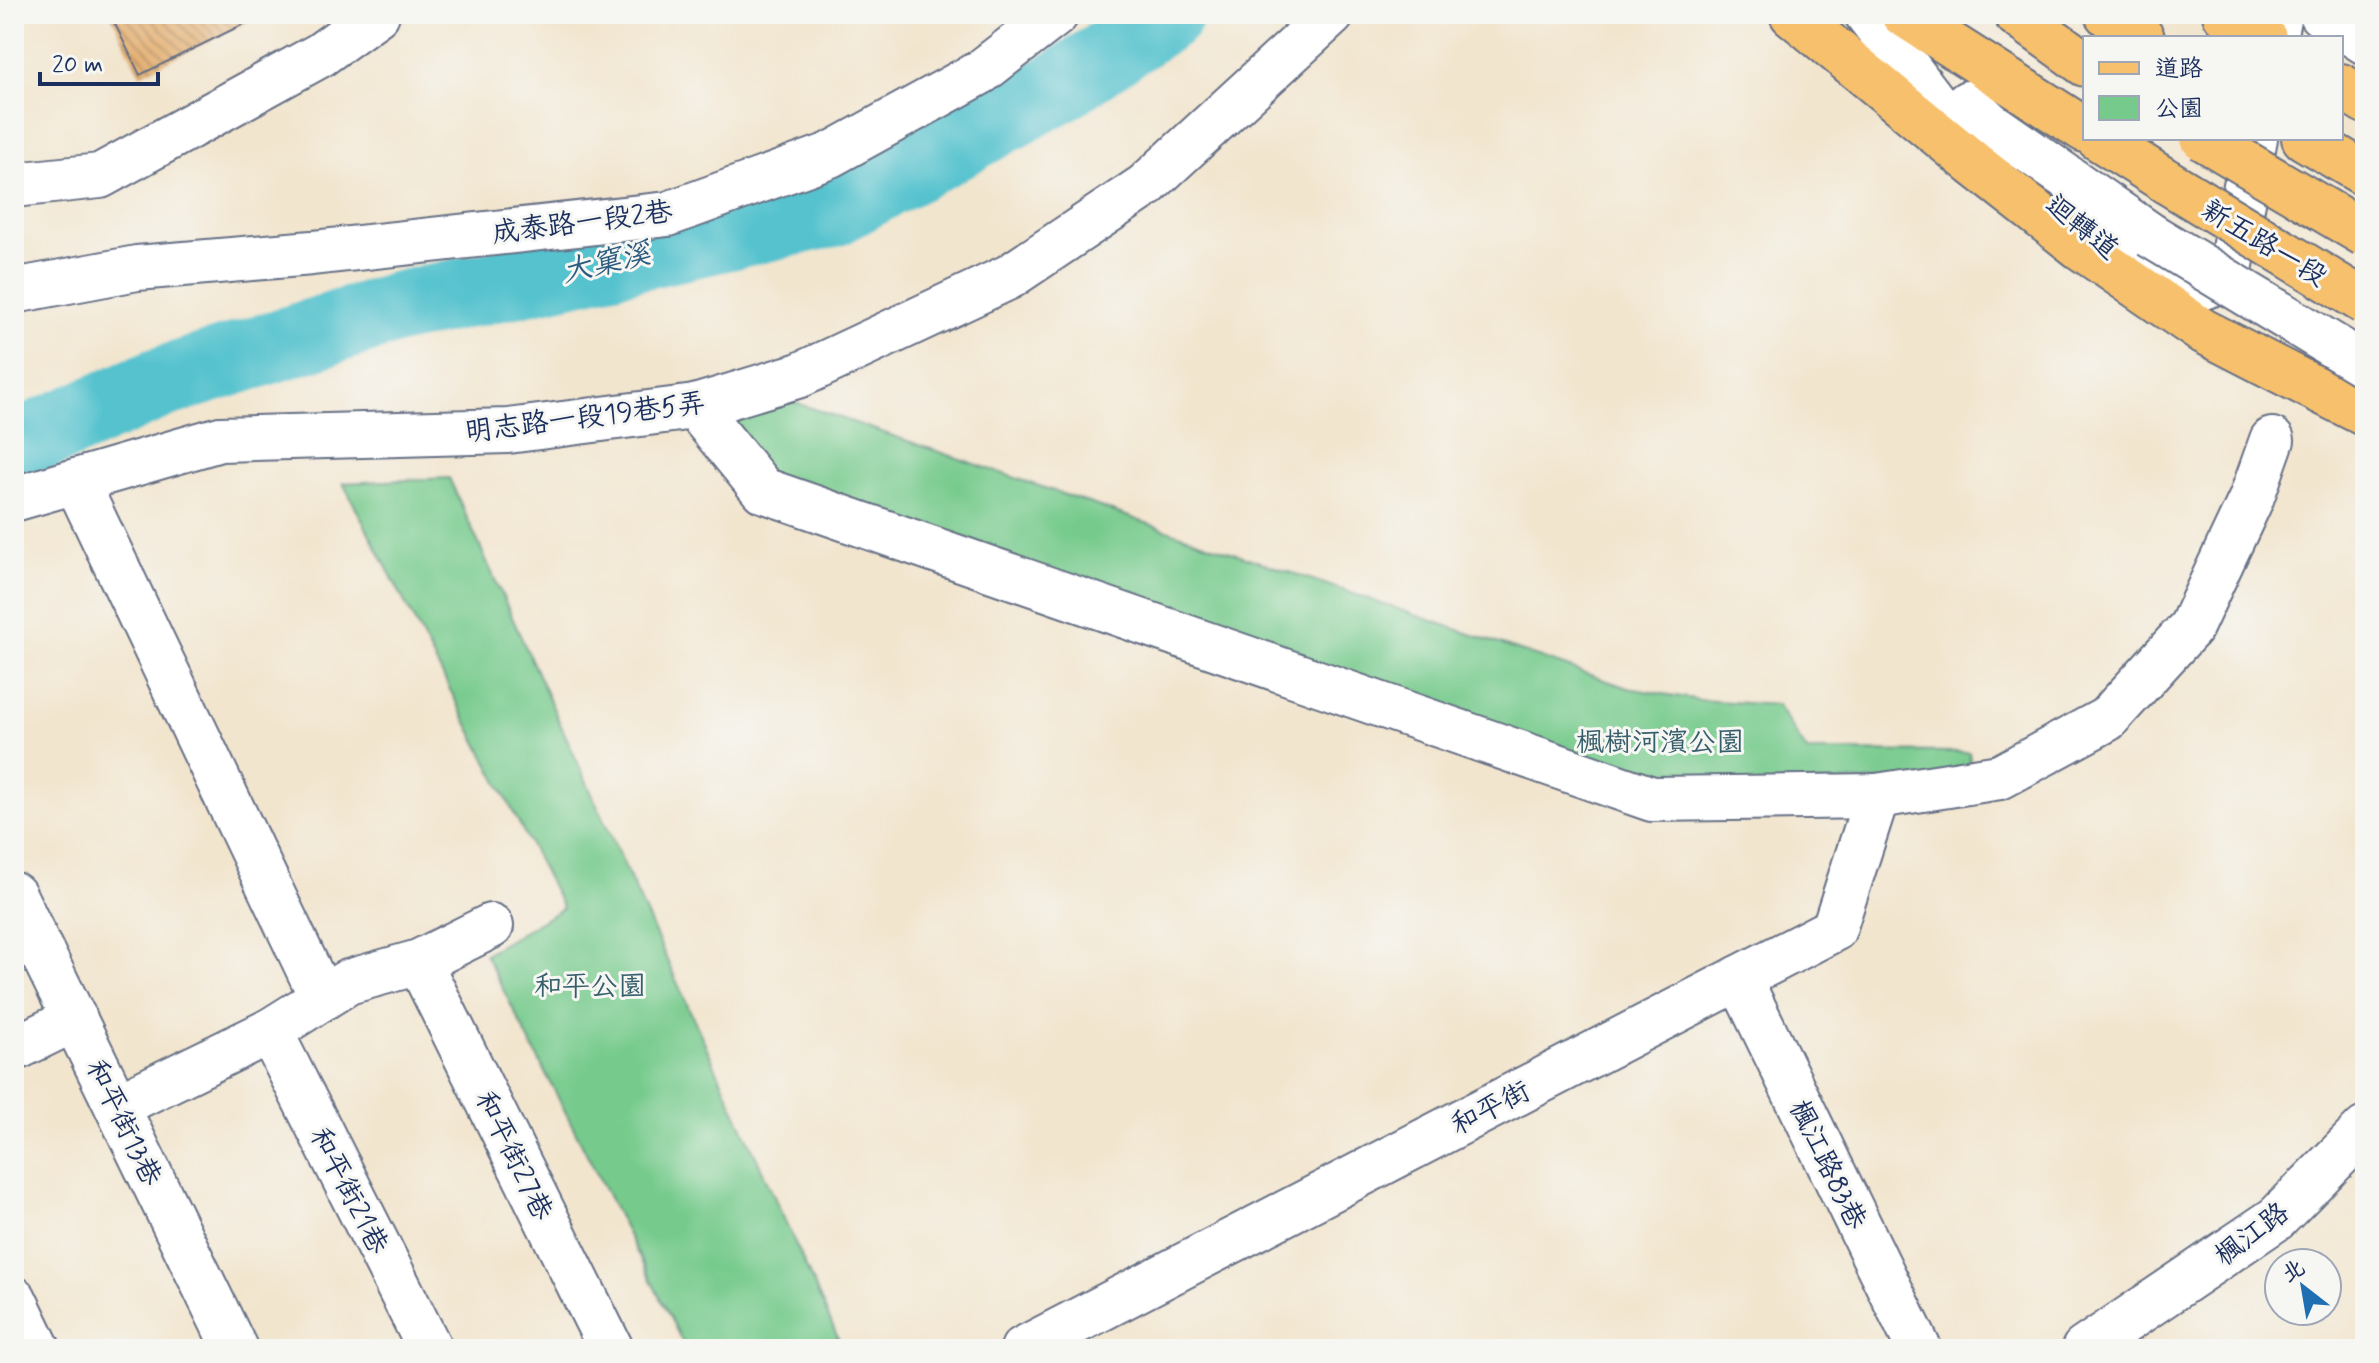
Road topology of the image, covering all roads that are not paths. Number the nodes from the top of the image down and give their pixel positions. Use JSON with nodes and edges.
{"nodes":[{"id":1,"x":377,"y":14,"type":"edge"},
{"id":2,"x":1056,"y":14,"type":"edge"},
{"id":3,"x":1332,"y":14,"type":"edge"},
{"id":4,"x":1792,"y":14,"type":"edge"},
{"id":5,"x":1867,"y":14,"type":"edge"},
{"id":6,"x":1878,"y":14,"type":"edge"},
{"id":7,"x":1903,"y":14,"type":"edge"},
{"id":8,"x":2016,"y":14,"type":"edge"},
{"id":9,"x":2107,"y":14,"type":"edge"},
{"id":10,"x":2225,"y":14,"type":"edge"},
{"id":11,"x":2279,"y":14,"type":"edge"},
{"id":12,"x":2321,"y":14,"type":"edge"},
{"id":13,"x":2139,"y":36,"type":"edge"},
{"id":14,"x":2261,"y":36,"type":"edge"},
{"id":15,"x":2274,"y":36,"type":"edge"},
{"id":16,"x":2365,"y":42,"type":"edge"},
{"id":17,"x":2083,"y":63,"type":"edge"},
{"id":18,"x":2343,"y":87,"type":"edge"},
{"id":19,"x":2365,"y":101,"type":"edge"},
{"id":20,"x":2083,"y":129,"type":"edge"},
{"id":21,"x":2101,"y":140,"type":"edge"},
{"id":22,"x":2206,"y":140,"type":"edge"},
{"id":23,"x":2255,"y":140,"type":"edge"},
{"id":24,"x":2307,"y":140,"type":"edge"},
{"id":25,"x":2365,"y":174,"type":"edge"},
{"id":26,"x":14,"y":185,"type":"edge"},
{"id":27,"x":2365,"y":234,"type":"edge"},
{"id":28,"x":14,"y":291,"type":"edge"},
{"id":29,"x":2365,"y":302,"type":"edge"},
{"id":30,"x":2365,"y":365,"type":"edge"},
{"id":31,"x":695,"y":407,"type":"junction"},
{"id":32,"x":2365,"y":414,"type":"edge"},
{"id":33,"x":2272,"y":440,"type":"dead end"},
{"id":34,"x":76,"y":481,"type":"junction"},
{"id":35,"x":14,"y":499,"type":"edge"},
{"id":36,"x":1877,"y":796,"type":"junction"},
{"id":37,"x":14,"y":895,"type":"edge"},
{"id":38,"x":491,"y":926,"type":"dead end"},
{"id":39,"x":419,"y":962,"type":"junction"},
{"id":40,"x":1739,"y":978,"type":"junction"},
{"id":41,"x":322,"y":998,"type":"junction"},
{"id":42,"x":75,"y":1019,"type":"junction"},
{"id":43,"x":270,"y":1031,"type":"junction"},
{"id":44,"x":14,"y":1049,"type":"edge"},
{"id":45,"x":117,"y":1106,"type":"junction"},
{"id":46,"x":2365,"y":1129,"type":"edge"},
{"id":47,"x":14,"y":1299,"type":"edge"},
{"id":48,"x":38,"y":1349,"type":"edge"},
{"id":49,"x":235,"y":1349,"type":"edge"},
{"id":50,"x":430,"y":1349,"type":"edge"},
{"id":51,"x":611,"y":1349,"type":"edge"},
{"id":52,"x":1023,"y":1349,"type":"edge"},
{"id":53,"x":1919,"y":1349,"type":"edge"},
{"id":54,"x":2084,"y":1349,"type":"edge"}],
"edges":[{"from":1,"to":26,"type":"street"},
{"from":2,"to":28,"type":"street","name":"成泰路一段2巷"},
{"from":3,"to":31,"type":"street","name":"明志路一段19巷5弄"},
{"from":4,"to":32,"type":"main road"},
{"from":5,"to":23,"type":"street","name":"迴轉道"},
{"from":6,"to":30,"type":"street","bridge":true},
{"from":7,"to":20,"type":"main road"},
{"from":8,"to":17,"type":"main road"},
{"from":9,"to":13,"type":"main road"},
{"from":10,"to":14,"type":"main road"},
{"from":11,"to":15,"type":"street"},
{"from":12,"to":16,"type":"street"},
{"from":18,"to":19,"type":"main road"},
{"from":21,"to":29,"type":"main road","name":"新五路一段","bridge":true},
{"from":22,"to":27,"type":"main road","bridge":true},
{"from":24,"to":25,"type":"main road"},
{"from":31,"to":34,"type":"street","name":"明志路一段19巷5弄"},
{"from":31,"to":36,"type":"street"},
{"from":33,"to":36,"type":"street"},
{"from":34,"to":35,"type":"street","name":"明志路一段19巷5弄"},
{"from":34,"to":41,"type":"street"},
{"from":36,"to":40,"type":"street","name":"和平街"},
{"from":37,"to":42,"type":"street","name":"和平街13巷"},
{"from":38,"to":39,"type":"street"},
{"from":39,"to":41,"type":"street"},
{"from":39,"to":51,"type":"street","name":"和平街27巷"},
{"from":40,"to":52,"type":"street","name":"和平街"},
{"from":40,"to":53,"type":"street","name":"楓江路83巷"},
{"from":41,"to":43,"type":"street"},
{"from":42,"to":44,"type":"street"},
{"from":42,"to":45,"type":"street","name":"和平街13巷"},
{"from":43,"to":45,"type":"street"},
{"from":43,"to":50,"type":"street","name":"和平街21巷"},
{"from":45,"to":49,"type":"street","name":"和平街13巷"},
{"from":46,"to":54,"type":"street","name":"楓江路"},
{"from":47,"to":48,"type":"street"}]}
